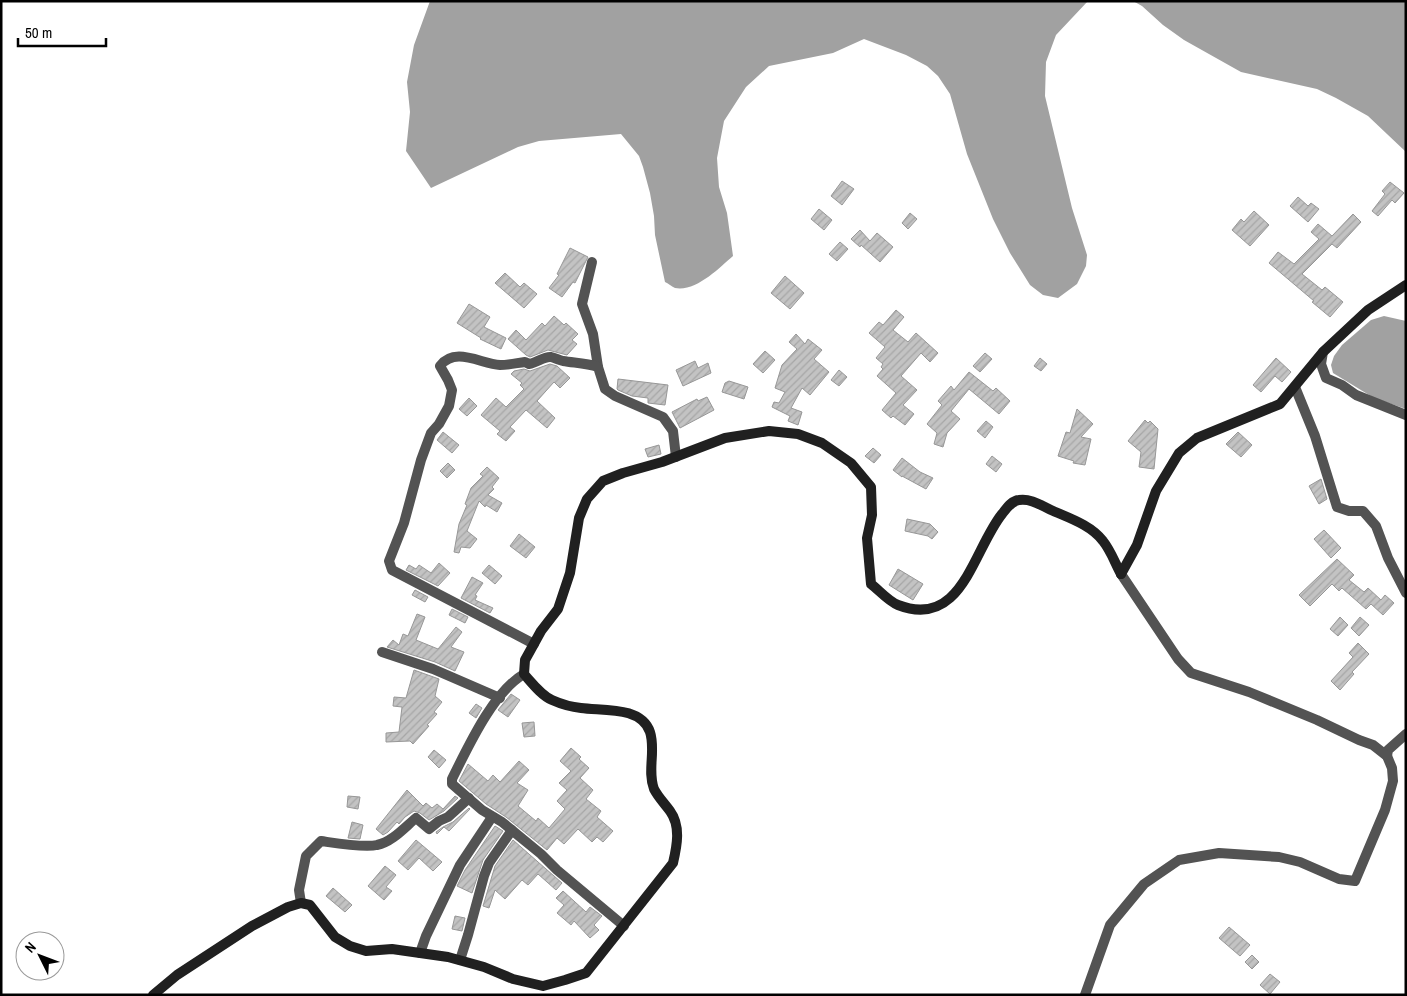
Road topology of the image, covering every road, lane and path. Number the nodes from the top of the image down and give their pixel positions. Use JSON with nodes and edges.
{"nodes":[{"id":1,"x":592,"y":262,"type":"dead end"},
{"id":2,"x":1406,"y":285,"type":"edge"},
{"id":3,"x":1323,"y":352,"type":"junction"},
{"id":4,"x":598,"y":367,"type":"junction"},
{"id":5,"x":1295,"y":387,"type":"junction"},
{"id":6,"x":1406,"y":415,"type":"edge"},
{"id":7,"x":676,"y":457,"type":"junction"},
{"id":8,"x":1121,"y":574,"type":"junction"},
{"id":9,"x":1406,"y":593,"type":"edge"},
{"id":10,"x":534,"y":644,"type":"junction"},
{"id":11,"x":382,"y":652,"type":"dead end"},
{"id":12,"x":524,"y":674,"type":"junction"},
{"id":13,"x":500,"y":698,"type":"junction"},
{"id":14,"x":1406,"y":734,"type":"edge"},
{"id":15,"x":1387,"y":756,"type":"junction"},
{"id":16,"x":468,"y":798,"type":"junction"},
{"id":17,"x":492,"y":817,"type":"junction"},
{"id":18,"x":512,"y":830,"type":"junction"},
{"id":19,"x":301,"y":903,"type":"junction"},
{"id":20,"x":624,"y":926,"type":"junction"},
{"id":21,"x":420,"y":953,"type":"junction"},
{"id":22,"x":460,"y":960,"type":"junction"},
{"id":23,"x":153,"y":995,"type":"edge"},
{"id":24,"x":1084,"y":995,"type":"edge"}],
"edges":[{"from":1,"to":4,"type":"street"},
{"from":2,"to":3,"type":"street"},
{"from":3,"to":5,"type":"street"},
{"from":3,"to":6,"type":"street"},
{"from":4,"to":7,"type":"street"},
{"from":4,"to":10,"type":"street"},
{"from":5,"to":8,"type":"street"},
{"from":5,"to":9,"type":"street"},
{"from":7,"to":8,"type":"street"},
{"from":7,"to":10,"type":"street"},
{"from":8,"to":15,"type":"street"},
{"from":10,"to":12,"type":"street"},
{"from":11,"to":13,"type":"street"},
{"from":12,"to":13,"type":"street"},
{"from":12,"to":20,"type":"street"},
{"from":13,"to":16,"type":"street"},
{"from":14,"to":15,"type":"street"},
{"from":15,"to":24,"type":"street"},
{"from":16,"to":17,"type":"street"},
{"from":16,"to":19,"type":"street"},
{"from":17,"to":18,"type":"street"},
{"from":17,"to":21,"type":"street"},
{"from":18,"to":20,"type":"street"},
{"from":18,"to":22,"type":"street"},
{"from":19,"to":21,"type":"street"},
{"from":19,"to":23,"type":"street"},
{"from":20,"to":22,"type":"street"},
{"from":21,"to":22,"type":"street"}]}
